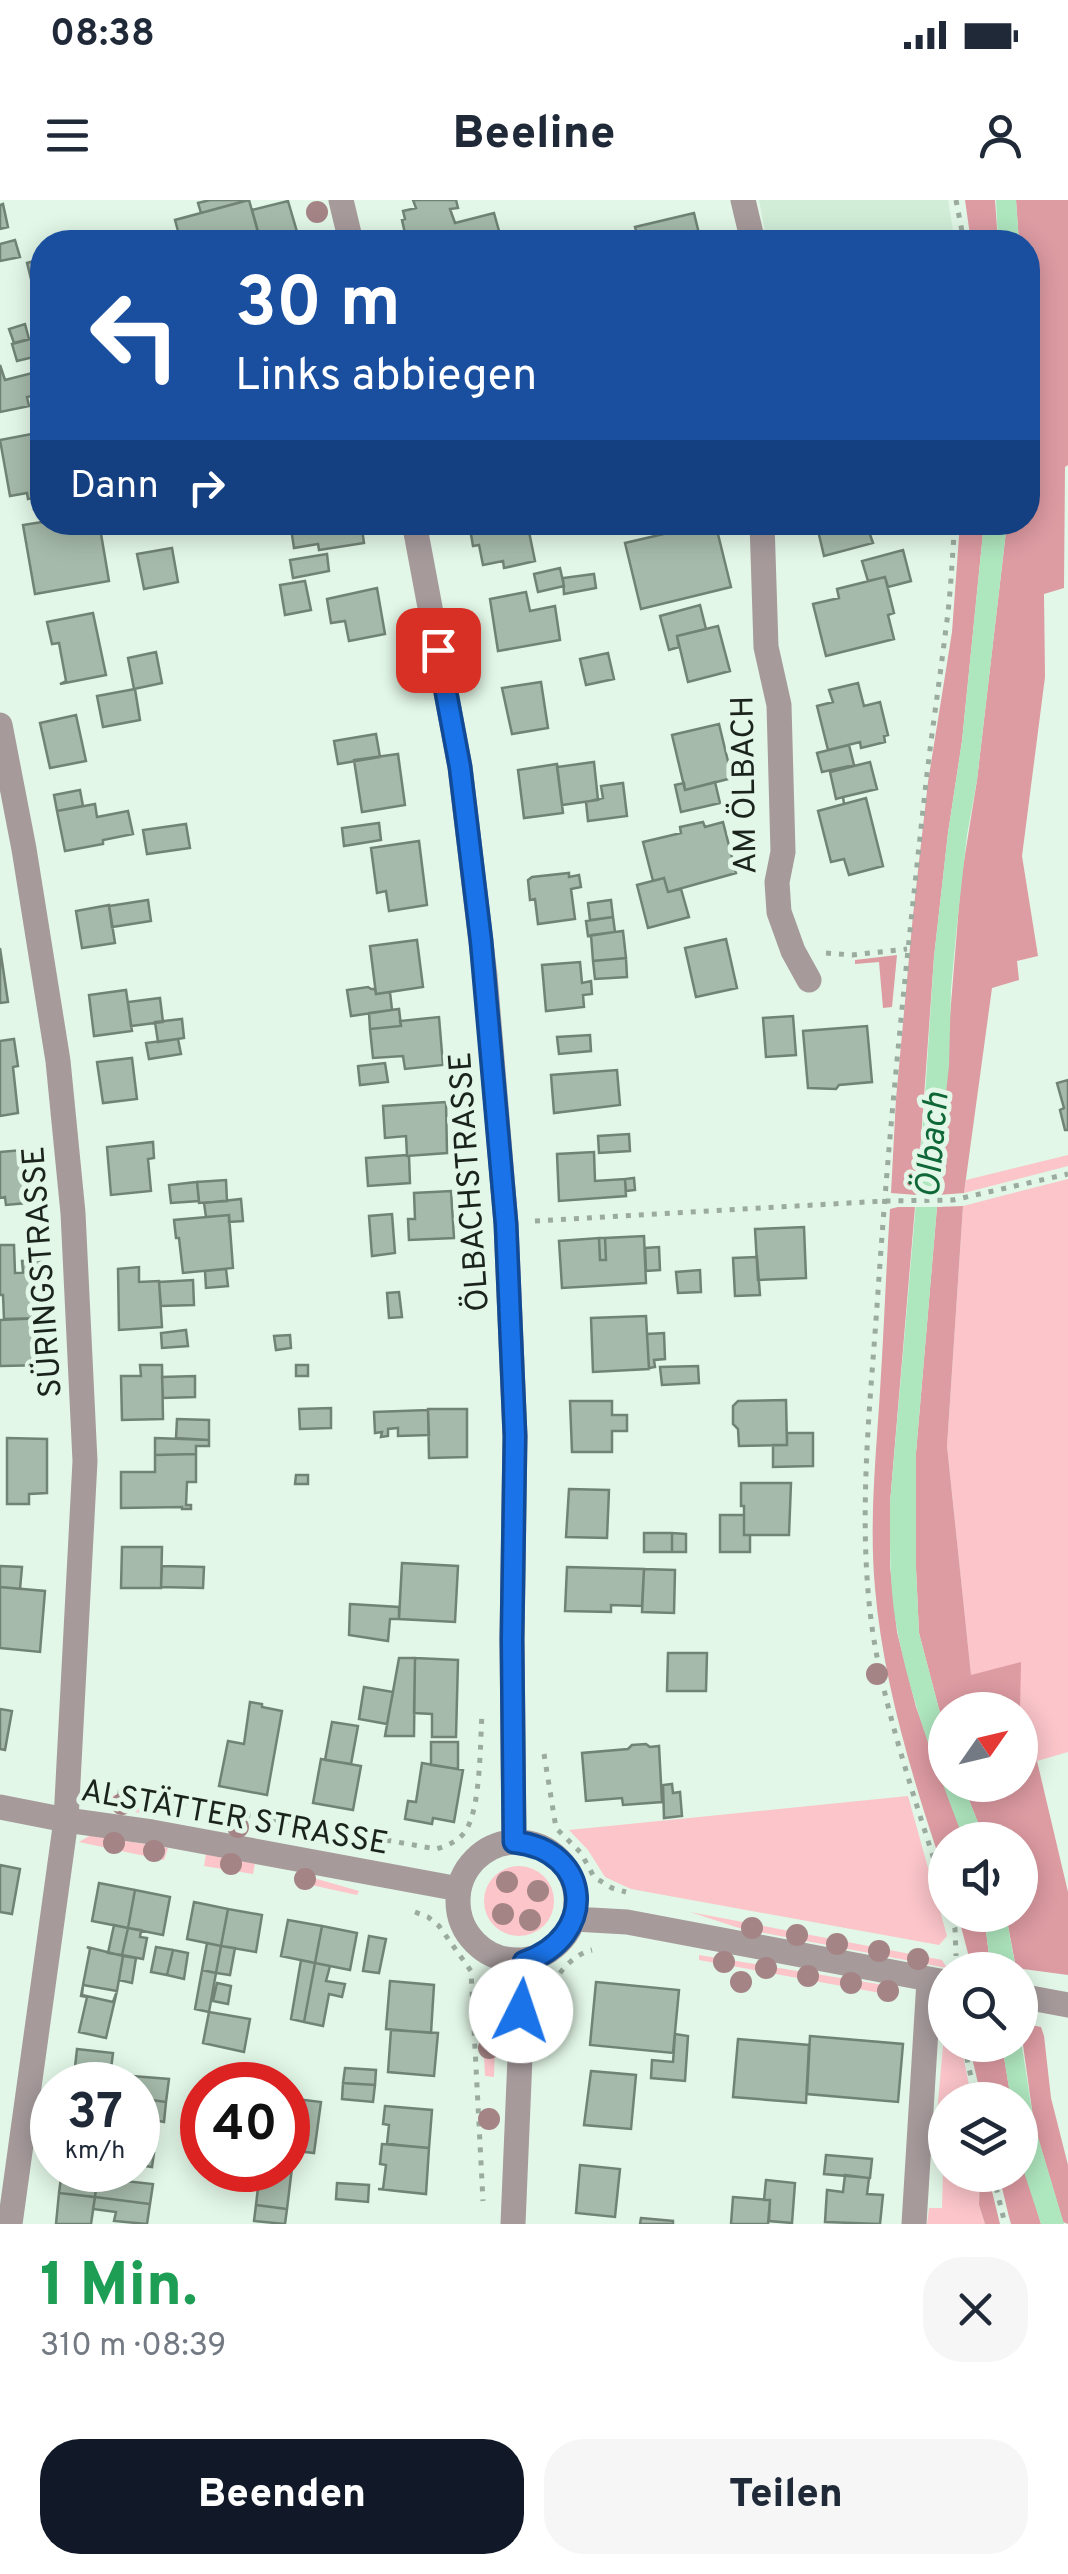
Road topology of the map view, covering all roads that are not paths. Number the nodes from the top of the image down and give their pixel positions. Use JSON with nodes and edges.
{"nodes":[{"id":1,"x":341,"y":200,"type":"edge"},
{"id":2,"x":742,"y":200,"type":"edge"},
{"id":3,"x":348,"y":230,"type":"edge"},
{"id":4,"x":751,"y":230,"type":"edge"},
{"id":5,"x":416,"y":535,"type":"edge"},
{"id":6,"x":762,"y":535,"type":"edge"},
{"id":7,"x":0,"y":725,"type":"edge"},
{"id":8,"x":809,"y":980,"type":"dead end"},
{"id":9,"x":0,"y":1807,"type":"edge"},
{"id":10,"x":66,"y":1820,"type":"junction"},
{"id":11,"x":514,"y":1842,"type":"junction"},
{"id":12,"x":459,"y":1888,"type":"junction"},
{"id":13,"x":574,"y":1918,"type":"junction"},
{"id":14,"x":524,"y":1962,"type":"junction"},
{"id":15,"x":928,"y":1980,"type":"edge"},
{"id":16,"x":1038,"y":1999,"type":"edge"},
{"id":17,"x":1068,"y":2005,"type":"edge"},
{"id":18,"x":929,"y":2062,"type":"edge"},
{"id":19,"x":9,"y":2156,"type":"edge"},
{"id":20,"x":10,"y":2224,"type":"edge"},
{"id":21,"x":513,"y":2224,"type":"edge"},
{"id":22,"x":914,"y":2224,"type":"edge"}],
"edges":[{"from":1,"to":3,"type":"street"},
{"from":2,"to":4,"type":"street"},
{"from":5,"to":11,"type":"street","name":"ÖLBACHSTRASSE"},
{"from":6,"to":8,"type":"street","name":"AM ÖLBACH"},
{"from":7,"to":10,"type":"street","name":"SÜRINGSTRASSE"},
{"from":9,"to":10,"type":"street","name":"ALSTÄTTER STRASSE"},
{"from":10,"to":12,"type":"street","name":"ALSTÄTTER STRASSE"},
{"from":10,"to":19,"type":"street","name":"SÜRINGSTRASSE"},
{"from":11,"to":12,"type":"street"},
{"from":11,"to":13,"type":"street"},
{"from":12,"to":14,"type":"street"},
{"from":13,"to":14,"type":"street"},
{"from":13,"to":15,"type":"street"},
{"from":14,"to":21,"type":"street"},
{"from":16,"to":17,"type":"street"},
{"from":18,"to":22,"type":"street"},
{"from":19,"to":20,"type":"street","name":"SÜRINGSTRASSE"}]}
